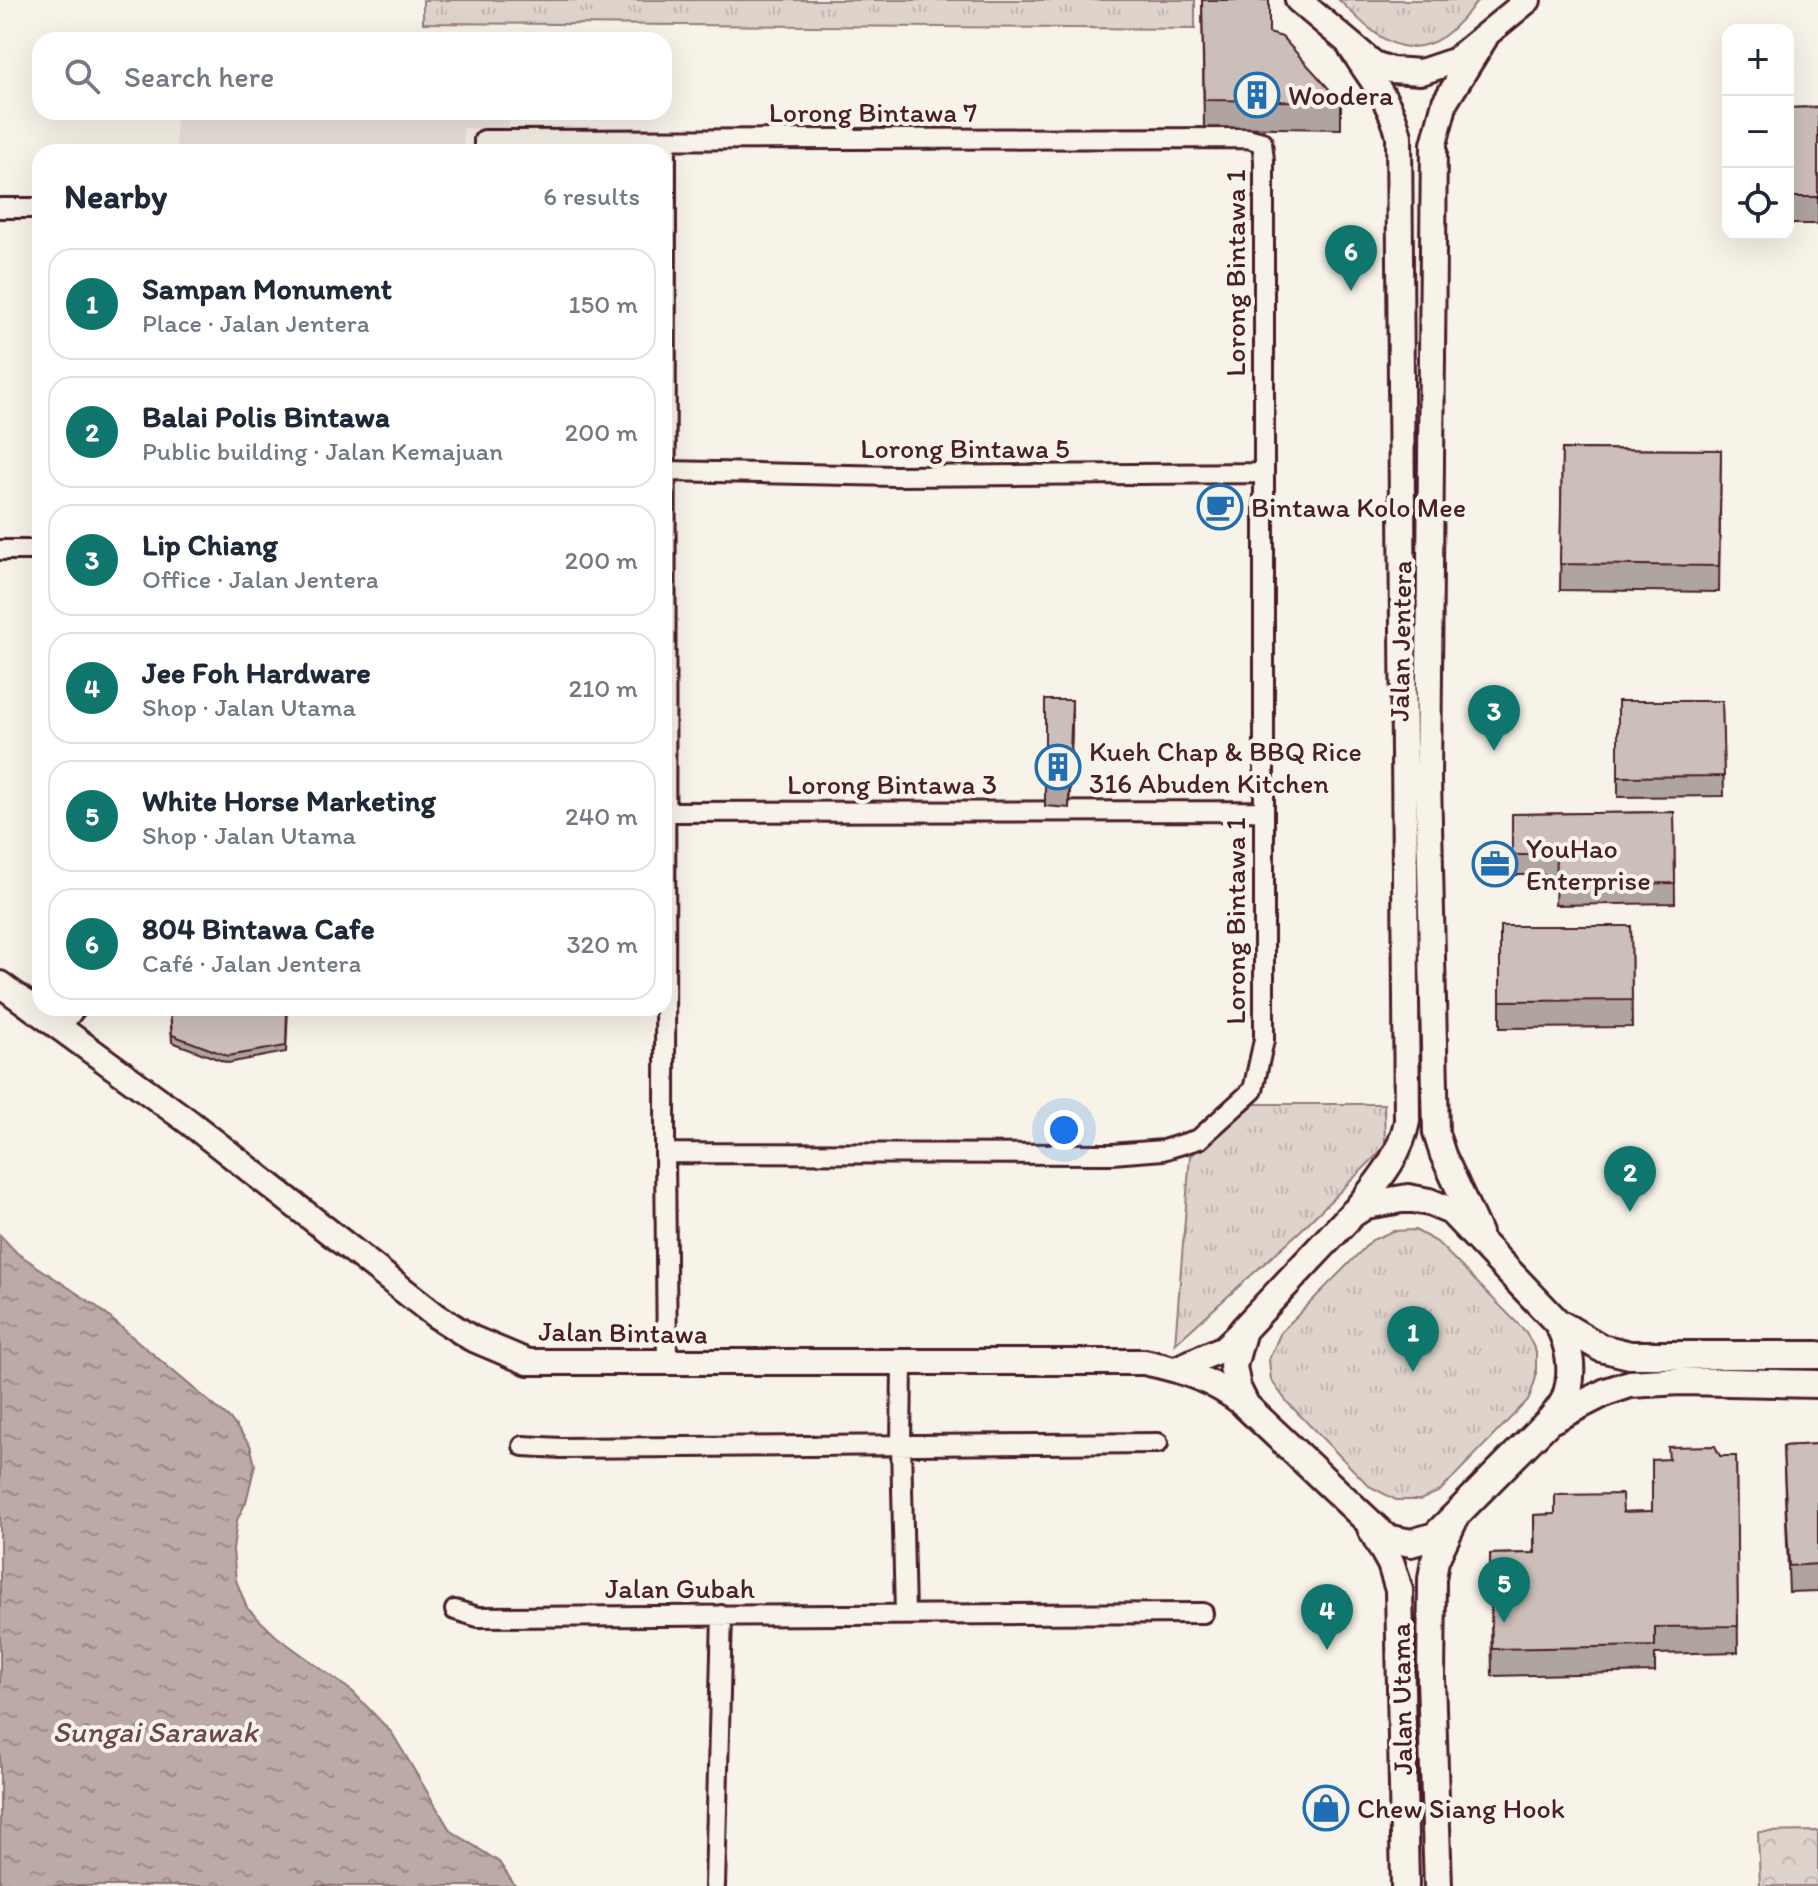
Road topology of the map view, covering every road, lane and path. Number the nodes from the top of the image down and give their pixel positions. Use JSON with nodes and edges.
{"nodes":[{"id":1,"x":1298,"y":0,"type":"edge"},
{"id":2,"x":1528,"y":0,"type":"edge"},
{"id":3,"x":1485,"y":38,"type":"junction"},
{"id":4,"x":1350,"y":46,"type":"junction"},
{"id":5,"x":666,"y":140,"type":"junction"},
{"id":6,"x":1262,"y":142,"type":"joint"},
{"id":7,"x":545,"y":144,"type":"edge"},
{"id":8,"x":666,"y":144,"type":"edge"},
{"id":9,"x":0,"y":208,"type":"edge"},
{"id":10,"x":32,"y":208,"type":"edge"},
{"id":11,"x":672,"y":471,"type":"edge"},
{"id":12,"x":1264,"y":473,"type":"junction"},
{"id":13,"x":0,"y":550,"type":"edge"},
{"id":14,"x":32,"y":550,"type":"edge"},
{"id":15,"x":1262,"y":811,"type":"junction"},
{"id":16,"x":672,"y":812,"type":"edge"},
{"id":17,"x":0,"y":984,"type":"edge"},
{"id":18,"x":32,"y":1008,"type":"edge"},
{"id":19,"x":42,"y":1016,"type":"edge"},
{"id":20,"x":70,"y":1016,"type":"edge"},
{"id":21,"x":665,"y":1016,"type":"edge"},
{"id":22,"x":59,"y":1029,"type":"junction"},
{"id":23,"x":665,"y":1153,"type":"junction"},
{"id":24,"x":1352,"y":1214,"type":"junction"},
{"id":25,"x":1486,"y":1248,"type":"junction"},
{"id":26,"x":1557,"y":1322,"type":"junction"},
{"id":27,"x":1243,"y":1330,"type":"junction"},
{"id":28,"x":1818,"y":1355,"type":"edge"},
{"id":29,"x":667,"y":1363,"type":"junction"},
{"id":30,"x":902,"y":1363,"type":"junction"},
{"id":31,"x":1176,"y":1369,"type":"junction"},
{"id":32,"x":1818,"y":1384,"type":"edge"},
{"id":33,"x":1246,"y":1406,"type":"junction"},
{"id":34,"x":1550,"y":1420,"type":"junction"},
{"id":35,"x":1158,"y":1443,"type":"dead end"},
{"id":36,"x":901,"y":1445,"type":"junction"},
{"id":37,"x":523,"y":1446,"type":"dead end"},
{"id":38,"x":1456,"y":1515,"type":"junction"},
{"id":39,"x":1366,"y":1519,"type":"junction"},
{"id":40,"x":455,"y":1610,"type":"dead end"},
{"id":41,"x":1203,"y":1613,"type":"dead end"},
{"id":42,"x":905,"y":1614,"type":"junction"},
{"id":43,"x":722,"y":1615,"type":"junction"},
{"id":44,"x":715,"y":1886,"type":"edge"},
{"id":45,"x":1405,"y":1886,"type":"edge"},
{"id":46,"x":1438,"y":1886,"type":"edge"}],
"edges":[{"from":1,"to":4,"type":"street"},
{"from":2,"to":3,"type":"street"},
{"from":3,"to":4,"type":"street"},
{"from":3,"to":25,"type":"street","name":"Jalan Jentera"},
{"from":4,"to":24,"type":"street","name":"Jalan Jentera"},
{"from":5,"to":6,"type":"street","name":"Lorong Bintawa 7"},
{"from":5,"to":7,"type":"street","name":"Lorong Bintawa 7"},
{"from":5,"to":8,"type":"street"},
{"from":6,"to":12,"type":"street","name":"Lorong Bintawa 1"},
{"from":9,"to":10,"type":"street"},
{"from":11,"to":12,"type":"street","name":"Lorong Bintawa 5"},
{"from":12,"to":15,"type":"street","name":"Lorong Bintawa 1"},
{"from":13,"to":14,"type":"street"},
{"from":15,"to":16,"type":"street","name":"Lorong Bintawa 3"},
{"from":15,"to":23,"type":"street","name":"Lorong Bintawa 1"},
{"from":17,"to":18,"type":"street","name":"Jalan Bintawa"},
{"from":19,"to":22,"type":"street","name":"Jalan Bintawa"},
{"from":20,"to":22,"type":"street"},
{"from":21,"to":23,"type":"street"},
{"from":22,"to":29,"type":"street","name":"Jalan Bintawa"},
{"from":23,"to":29,"type":"street"},
{"from":24,"to":25,"type":"main road"},
{"from":24,"to":27,"type":"main road"},
{"from":25,"to":26,"type":"main road"},
{"from":26,"to":28,"type":"main road"},
{"from":26,"to":34,"type":"main road"},
{"from":27,"to":31,"type":"street"},
{"from":27,"to":33,"type":"main road"},
{"from":29,"to":30,"type":"street","name":"Jalan Bintawa"},
{"from":30,"to":31,"type":"street","name":"Jalan Bintawa"},
{"from":30,"to":36,"type":"street"},
{"from":31,"to":33,"type":"street","name":"Jalan Bintawa"},
{"from":32,"to":34,"type":"main road"},
{"from":33,"to":39,"type":"main road"},
{"from":34,"to":38,"type":"main road"},
{"from":35,"to":36,"type":"street"},
{"from":36,"to":37,"type":"street"},
{"from":36,"to":42,"type":"street"},
{"from":38,"to":39,"type":"main road"},
{"from":38,"to":46,"type":"main road","name":"Jalan Utama"},
{"from":39,"to":45,"type":"main road","name":"Jalan Utama"},
{"from":40,"to":43,"type":"street","name":"Jalan Gubah"},
{"from":41,"to":42,"type":"street","name":"Jalan Gubah"},
{"from":42,"to":43,"type":"street","name":"Jalan Gubah"},
{"from":43,"to":44,"type":"street"}]}
